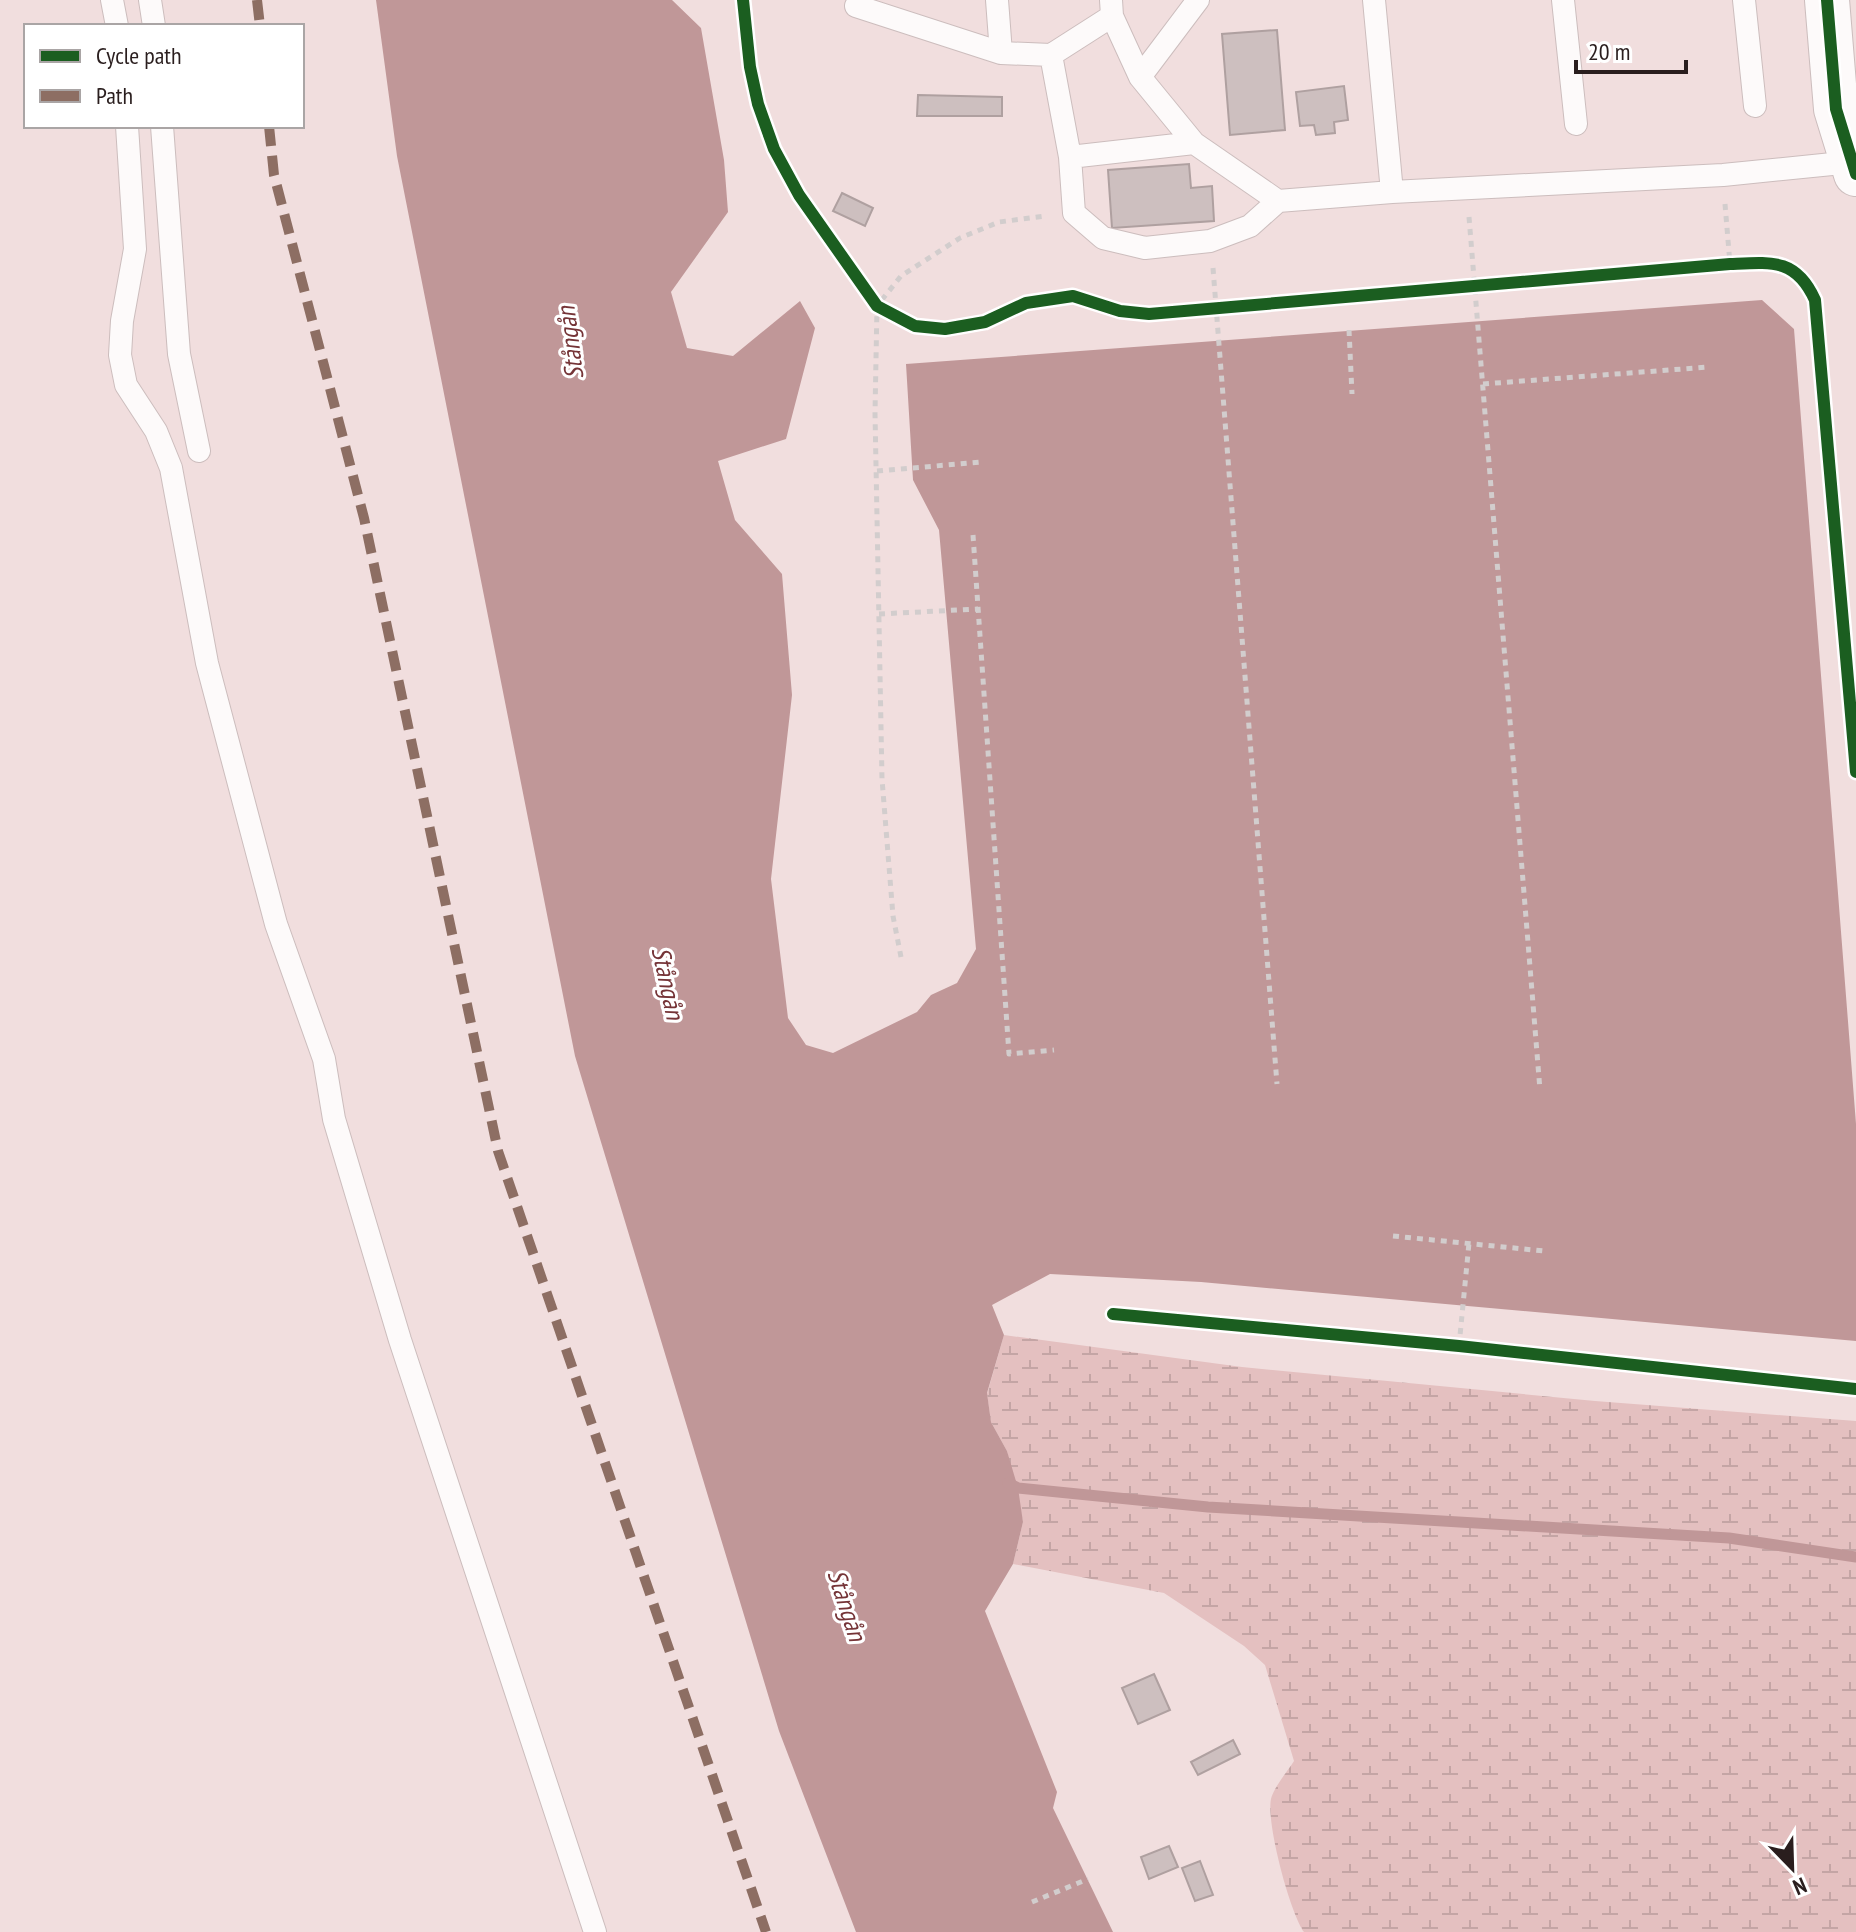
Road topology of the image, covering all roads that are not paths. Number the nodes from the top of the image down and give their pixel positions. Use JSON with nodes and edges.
{"nodes":[{"id":1,"x":112,"y":0,"type":"edge"},
{"id":2,"x":150,"y":0,"type":"edge"},
{"id":3,"x":997,"y":0,"type":"edge"},
{"id":4,"x":1198,"y":0,"type":"edge"},
{"id":5,"x":1374,"y":0,"type":"edge"},
{"id":6,"x":1563,"y":0,"type":"edge"},
{"id":7,"x":1744,"y":0,"type":"edge"},
{"id":8,"x":1827,"y":0,"type":"edge"},
{"id":9,"x":856,"y":6,"type":"dead end"},
{"id":10,"x":1111,"y":8,"type":"edge"},
{"id":11,"x":117,"y":24,"type":"edge"},
{"id":12,"x":154,"y":24,"type":"edge"},
{"id":13,"x":1001,"y":53,"type":"junction"},
{"id":14,"x":1051,"y":55,"type":"junction"},
{"id":15,"x":1140,"y":77,"type":"junction"},
{"id":16,"x":1755,"y":106,"type":"dead end"},
{"id":17,"x":1576,"y":124,"type":"dead end"},
{"id":18,"x":127,"y":128,"type":"edge"},
{"id":19,"x":162,"y":128,"type":"edge"},
{"id":20,"x":1194,"y":143,"type":"junction"},
{"id":21,"x":1070,"y":157,"type":"junction"},
{"id":22,"x":1854,"y":168,"type":"edge"},
{"id":23,"x":1392,"y":192,"type":"junction"},
{"id":24,"x":1278,"y":201,"type":"junction"},
{"id":25,"x":199,"y":451,"type":"dead end"},
{"id":26,"x":595,"y":1932,"type":"edge"}],
"edges":[{"from":1,"to":11,"type":"lane"},
{"from":2,"to":12,"type":"lane"},
{"from":3,"to":13,"type":"lane"},
{"from":4,"to":15,"type":"lane"},
{"from":5,"to":23,"type":"lane"},
{"from":6,"to":17,"type":"lane"},
{"from":7,"to":16,"type":"lane"},
{"from":8,"to":22,"type":"street"},
{"from":9,"to":13,"type":"lane"},
{"from":10,"to":14,"type":"lane"},
{"from":10,"to":15,"type":"lane"},
{"from":13,"to":14,"type":"lane"},
{"from":14,"to":21,"type":"lane"},
{"from":15,"to":20,"type":"lane"},
{"from":18,"to":26,"type":"lane"},
{"from":19,"to":25,"type":"lane"},
{"from":20,"to":21,"type":"lane"},
{"from":20,"to":24,"type":"lane"},
{"from":21,"to":24,"type":"lane"},
{"from":22,"to":23,"type":"lane"},
{"from":23,"to":24,"type":"lane"}]}
